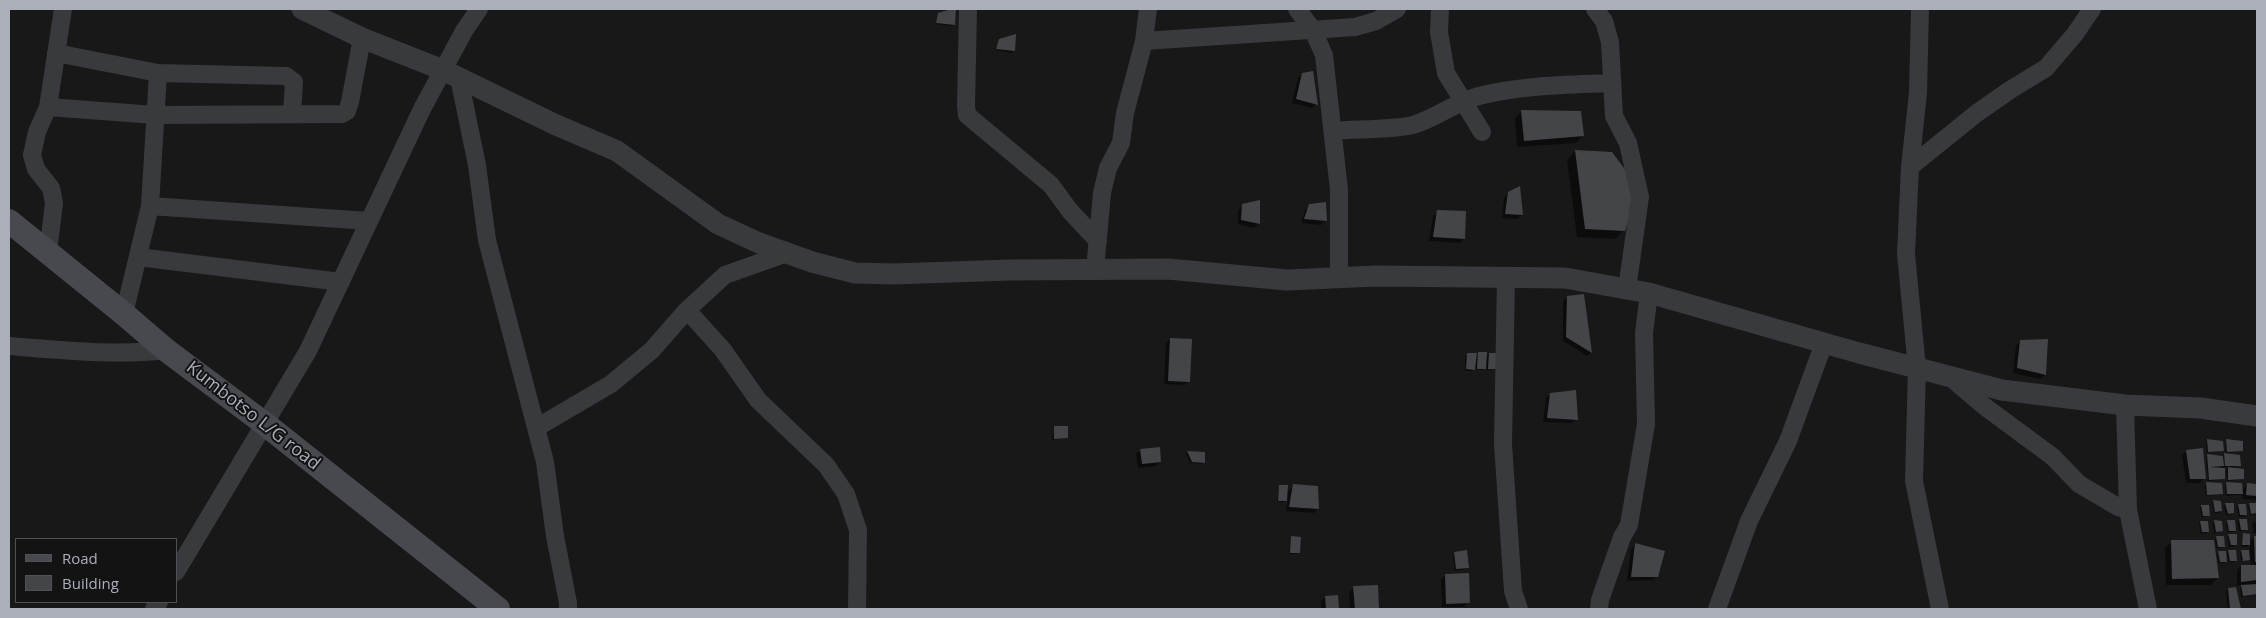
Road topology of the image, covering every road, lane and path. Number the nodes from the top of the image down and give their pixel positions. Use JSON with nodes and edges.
{"nodes":[{"id":1,"x":63,"y":9,"type":"edge"},
{"id":2,"x":302,"y":9,"type":"edge"},
{"id":3,"x":479,"y":9,"type":"edge"},
{"id":4,"x":968,"y":9,"type":"edge"},
{"id":5,"x":1148,"y":9,"type":"edge"},
{"id":6,"x":1297,"y":9,"type":"edge"},
{"id":7,"x":1397,"y":9,"type":"edge"},
{"id":8,"x":1440,"y":9,"type":"edge"},
{"id":9,"x":1595,"y":9,"type":"edge"},
{"id":10,"x":1920,"y":9,"type":"edge"},
{"id":11,"x":2092,"y":9,"type":"edge"},
{"id":12,"x":1313,"y":30,"type":"junction"},
{"id":13,"x":362,"y":38,"type":"junction"},
{"id":14,"x":1144,"y":41,"type":"junction"},
{"id":15,"x":56,"y":53,"type":"junction"},
{"id":16,"x":158,"y":73,"type":"junction"},
{"id":17,"x":451,"y":74,"type":"junction"},
{"id":18,"x":1612,"y":83,"type":"junction"},
{"id":19,"x":1462,"y":101,"type":"junction"},
{"id":20,"x":48,"y":107,"type":"junction"},
{"id":21,"x":292,"y":114,"type":"junction"},
{"id":22,"x":155,"y":115,"type":"junction"},
{"id":23,"x":1333,"y":131,"type":"junction"},
{"id":24,"x":1482,"y":132,"type":"dead end"},
{"id":25,"x":1910,"y":167,"type":"junction"},
{"id":26,"x":150,"y":206,"type":"junction"},
{"id":27,"x":9,"y":221,"type":"edge"},
{"id":28,"x":369,"y":221,"type":"junction"},
{"id":29,"x":1098,"y":241,"type":"junction"},
{"id":30,"x":48,"y":252,"type":"junction"},
{"id":31,"x":786,"y":253,"type":"junction"},
{"id":32,"x":138,"y":257,"type":"junction"},
{"id":33,"x":1095,"y":270,"type":"junction"},
{"id":34,"x":1338,"y":278,"type":"junction"},
{"id":35,"x":1506,"y":278,"type":"junction"},
{"id":36,"x":341,"y":282,"type":"junction"},
{"id":37,"x":1627,"y":289,"type":"junction"},
{"id":38,"x":1649,"y":293,"type":"junction"},
{"id":39,"x":687,"y":310,"type":"junction"},
{"id":40,"x":124,"y":314,"type":"junction"},
{"id":41,"x":1824,"y":343,"type":"junction"},
{"id":42,"x":9,"y":346,"type":"edge"},
{"id":43,"x":166,"y":350,"type":"junction"},
{"id":44,"x":1917,"y":368,"type":"junction"},
{"id":45,"x":1950,"y":377,"type":"junction"},
{"id":46,"x":2125,"y":405,"type":"junction"},
{"id":47,"x":2257,"y":416,"type":"edge"},
{"id":48,"x":265,"y":424,"type":"junction"},
{"id":49,"x":536,"y":428,"type":"junction"},
{"id":50,"x":2128,"y":510,"type":"junction"},
{"id":51,"x":178,"y":569,"type":"edge"},
{"id":52,"x":498,"y":609,"type":"edge"},
{"id":53,"x":568,"y":609,"type":"edge"},
{"id":54,"x":858,"y":609,"type":"edge"},
{"id":55,"x":1519,"y":609,"type":"edge"},
{"id":56,"x":1599,"y":609,"type":"edge"},
{"id":57,"x":1716,"y":609,"type":"edge"},
{"id":58,"x":1940,"y":609,"type":"edge"},
{"id":59,"x":2148,"y":609,"type":"edge"}],
"edges":[{"from":1,"to":15,"type":"street"},
{"from":2,"to":13,"type":"street"},
{"from":3,"to":17,"type":"street"},
{"from":4,"to":29,"type":"street"},
{"from":5,"to":14,"type":"street"},
{"from":6,"to":12,"type":"street"},
{"from":7,"to":12,"type":"street"},
{"from":8,"to":19,"type":"street"},
{"from":9,"to":18,"type":"street"},
{"from":10,"to":25,"type":"street"},
{"from":11,"to":25,"type":"street"},
{"from":12,"to":14,"type":"street"},
{"from":12,"to":23,"type":"street"},
{"from":13,"to":17,"type":"street"},
{"from":13,"to":21,"type":"street"},
{"from":14,"to":29,"type":"street"},
{"from":15,"to":16,"type":"street"},
{"from":15,"to":20,"type":"street"},
{"from":16,"to":21,"type":"street"},
{"from":16,"to":22,"type":"street"},
{"from":17,"to":28,"type":"street"},
{"from":17,"to":31,"type":"street"},
{"from":17,"to":49,"type":"street"},
{"from":18,"to":19,"type":"street"},
{"from":18,"to":37,"type":"street"},
{"from":19,"to":23,"type":"street"},
{"from":19,"to":24,"type":"street"},
{"from":20,"to":22,"type":"street"},
{"from":20,"to":30,"type":"street"},
{"from":21,"to":22,"type":"street"},
{"from":22,"to":26,"type":"street"},
{"from":23,"to":34,"type":"street"},
{"from":25,"to":44,"type":"street"},
{"from":26,"to":28,"type":"street"},
{"from":26,"to":32,"type":"street"},
{"from":27,"to":30,"type":"main road","name":"Kumbotso L/G road"},
{"from":28,"to":36,"type":"street"},
{"from":29,"to":33,"type":"street"},
{"from":30,"to":40,"type":"main road","name":"Kumbotso L/G road"},
{"from":31,"to":33,"type":"street"},
{"from":31,"to":39,"type":"street"},
{"from":32,"to":36,"type":"street"},
{"from":32,"to":40,"type":"street"},
{"from":33,"to":34,"type":"street"},
{"from":34,"to":35,"type":"street"},
{"from":35,"to":37,"type":"street"},
{"from":35,"to":55,"type":"street"},
{"from":36,"to":48,"type":"street"},
{"from":37,"to":38,"type":"street"},
{"from":38,"to":41,"type":"street"},
{"from":38,"to":56,"type":"street"},
{"from":39,"to":49,"type":"street"},
{"from":39,"to":54,"type":"street"},
{"from":40,"to":43,"type":"main road","name":"Kumbotso L/G road"},
{"from":41,"to":44,"type":"street"},
{"from":41,"to":57,"type":"street"},
{"from":42,"to":43,"type":"street"},
{"from":43,"to":48,"type":"main road","name":"Kumbotso L/G road"},
{"from":44,"to":45,"type":"street"},
{"from":44,"to":58,"type":"street"},
{"from":45,"to":46,"type":"street"},
{"from":45,"to":50,"type":"street"},
{"from":46,"to":47,"type":"street"},
{"from":46,"to":50,"type":"street"},
{"from":48,"to":51,"type":"street"},
{"from":48,"to":52,"type":"main road","name":"Kumbotso L/G road"},
{"from":49,"to":53,"type":"street"},
{"from":50,"to":59,"type":"street"}]}
